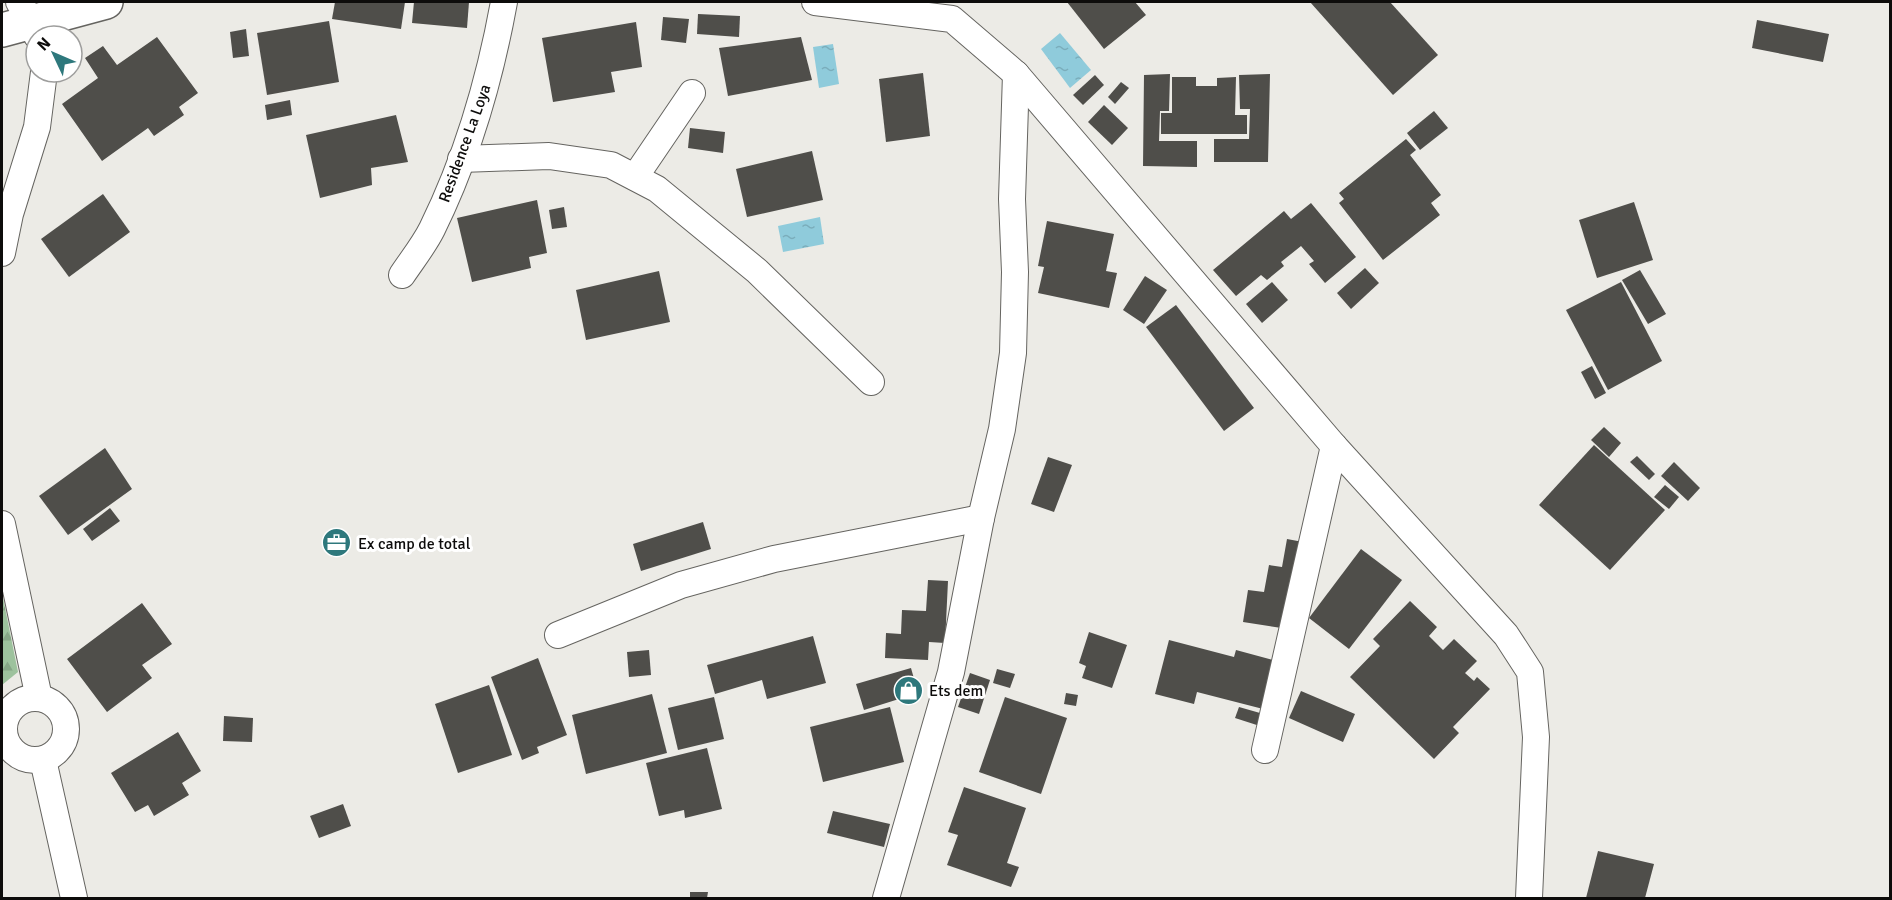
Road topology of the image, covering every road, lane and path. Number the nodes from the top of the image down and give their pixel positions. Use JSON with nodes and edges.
{"nodes":[{"id":1,"x":106,"y":2,"type":"edge"},
{"id":2,"x":504,"y":2,"type":"edge"},
{"id":3,"x":815,"y":2,"type":"edge"},
{"id":4,"x":954,"y":10,"type":"edge"},
{"id":5,"x":30,"y":20,"type":"edge"},
{"id":6,"x":2,"y":30,"type":"edge"},
{"id":7,"x":1016,"y":74,"type":"junction"},
{"id":8,"x":42,"y":84,"type":"edge"},
{"id":9,"x":692,"y":93,"type":"dead end"},
{"id":10,"x":461,"y":159,"type":"junction"},
{"id":11,"x":635,"y":177,"type":"junction"},
{"id":12,"x":2,"y":253,"type":"edge"},
{"id":13,"x":402,"y":275,"type":"dead end"},
{"id":14,"x":871,"y":382,"type":"dead end"},
{"id":15,"x":1334,"y":446,"type":"junction"},
{"id":16,"x":981,"y":518,"type":"junction"},
{"id":17,"x":2,"y":524,"type":"edge"},
{"id":18,"x":558,"y":635,"type":"dead end"},
{"id":19,"x":39,"y":698,"type":"junction"},
{"id":20,"x":4,"y":721,"type":"edge"},
{"id":21,"x":1265,"y":750,"type":"dead end"},
{"id":22,"x":43,"y":760,"type":"junction"},
{"id":23,"x":74,"y":898,"type":"edge"},
{"id":24,"x":886,"y":898,"type":"edge"},
{"id":25,"x":1529,"y":898,"type":"edge"}],
"edges":[{"from":1,"to":5,"type":"street"},
{"from":2,"to":10,"type":"street","name":"Residence La Loya"},
{"from":3,"to":4,"type":"street"},
{"from":4,"to":7,"type":"street"},
{"from":5,"to":6,"type":"street"},
{"from":7,"to":15,"type":"street"},
{"from":7,"to":16,"type":"street"},
{"from":8,"to":12,"type":"street"},
{"from":9,"to":11,"type":"street"},
{"from":10,"to":11,"type":"street"},
{"from":10,"to":13,"type":"street","name":"Residence La Loya"},
{"from":11,"to":14,"type":"street"},
{"from":15,"to":21,"type":"street"},
{"from":15,"to":25,"type":"street"},
{"from":16,"to":18,"type":"street"},
{"from":16,"to":24,"type":"street"},
{"from":17,"to":19,"type":"street"},
{"from":19,"to":20,"type":"street"},
{"from":19,"to":22,"type":"street"},
{"from":20,"to":22,"type":"street"},
{"from":22,"to":23,"type":"street"}]}
